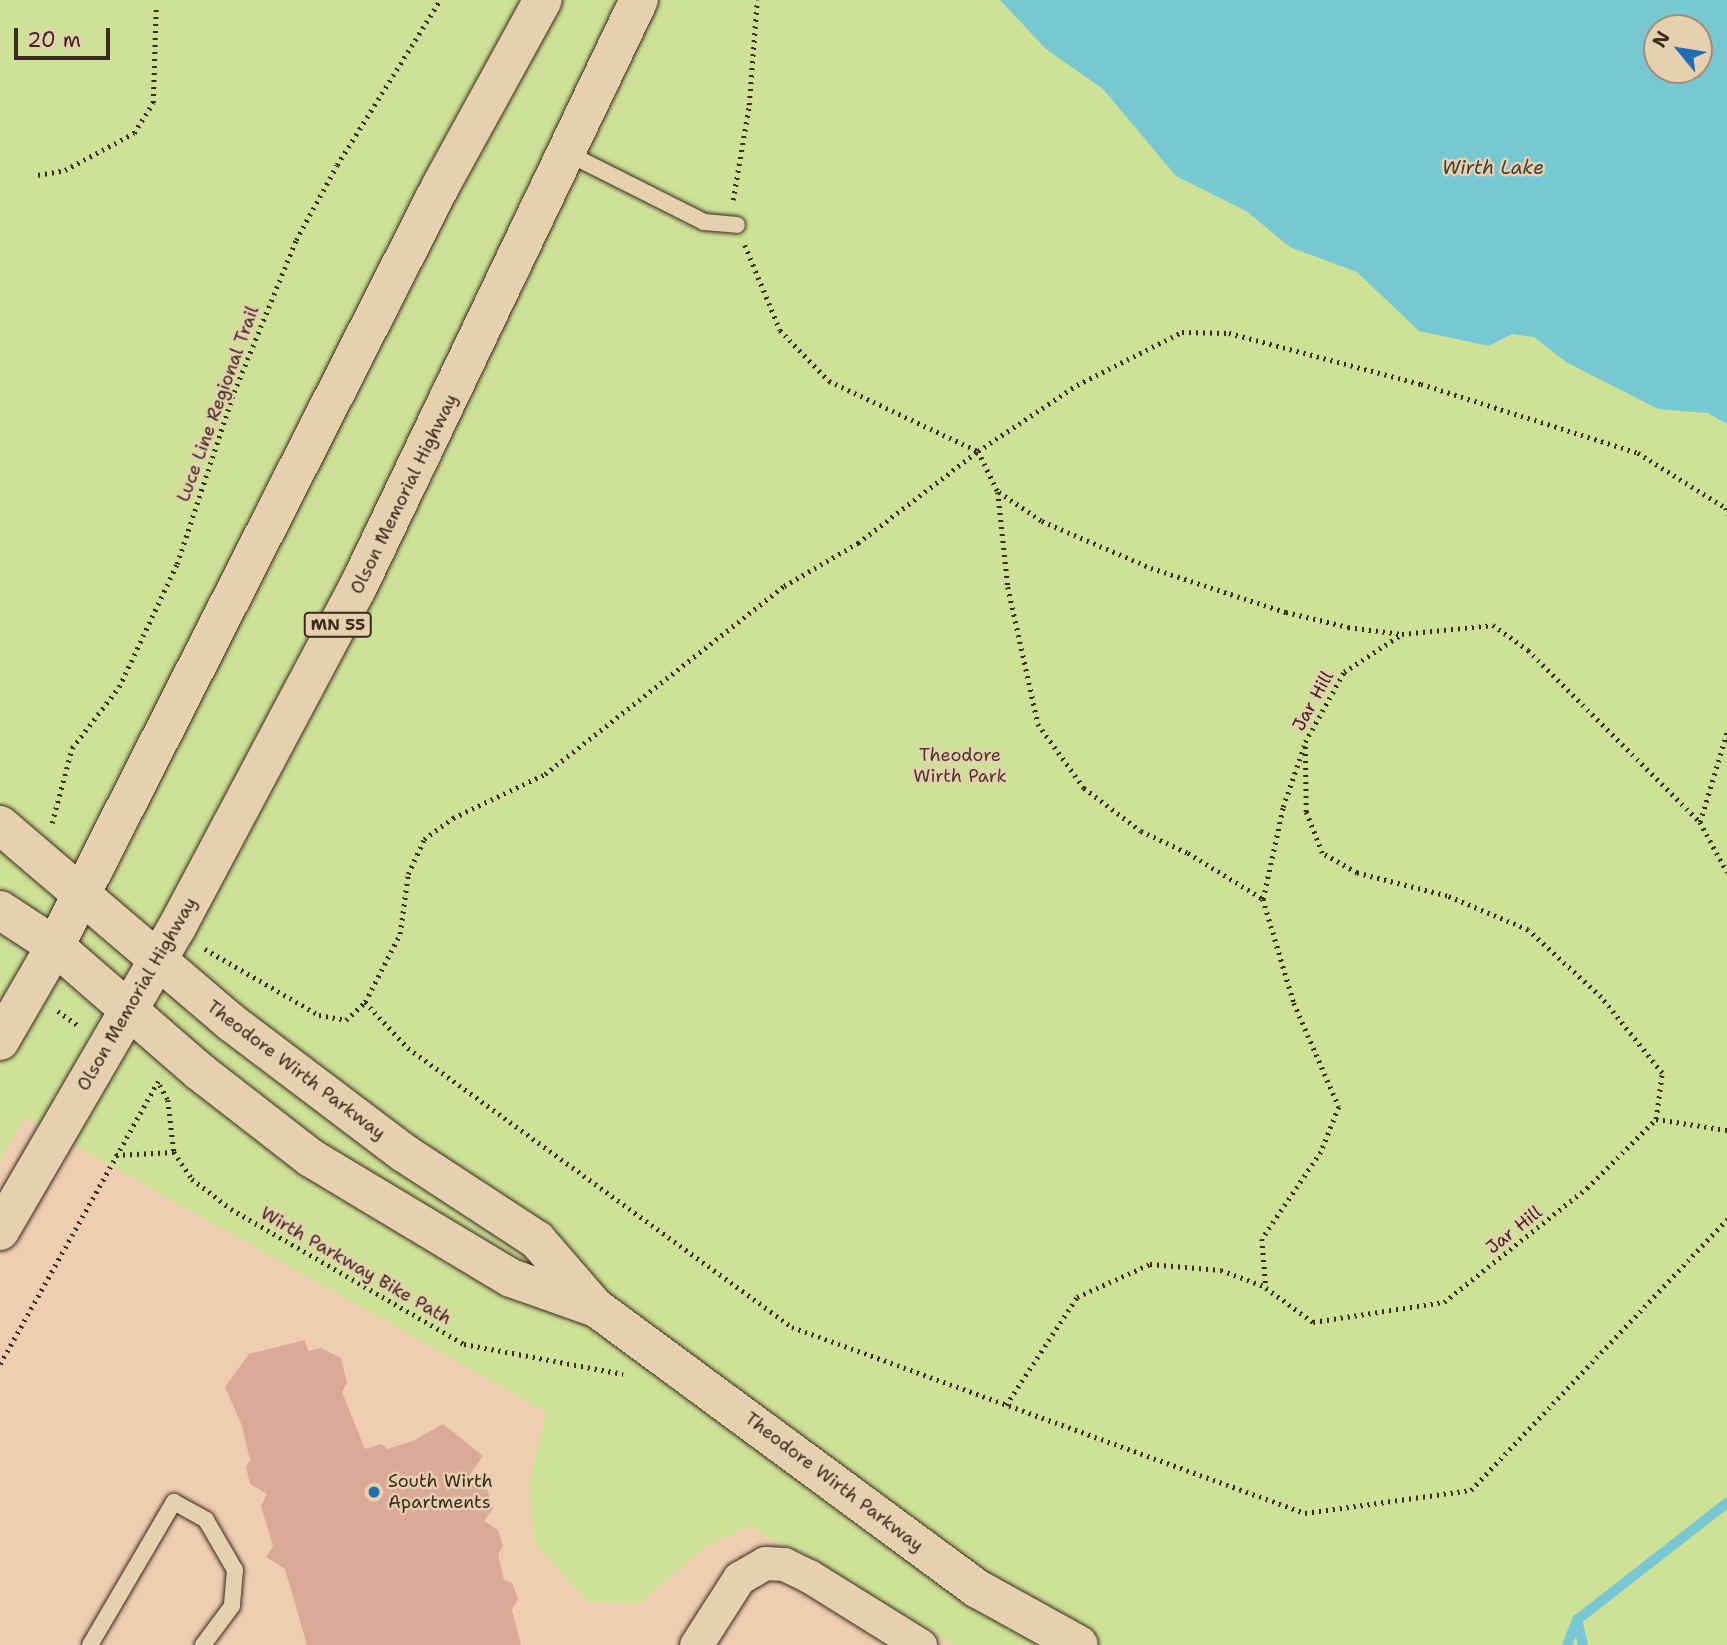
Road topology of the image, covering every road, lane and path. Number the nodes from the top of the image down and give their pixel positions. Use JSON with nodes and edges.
{"nodes":[{"id":1,"x":440,"y":0,"type":"edge"},
{"id":2,"x":543,"y":0,"type":"edge"},
{"id":3,"x":639,"y":0,"type":"edge"},
{"id":4,"x":757,"y":0,"type":"edge"},
{"id":5,"x":156,"y":9,"type":"dead end"},
{"id":6,"x":567,"y":153,"type":"junction"},
{"id":7,"x":38,"y":175,"type":"dead end"},
{"id":8,"x":737,"y":225,"type":"junction"},
{"id":9,"x":978,"y":452,"type":"junction"},
{"id":10,"x":998,"y":492,"type":"junction"},
{"id":11,"x":1727,"y":515,"type":"edge"},
{"id":12,"x":1402,"y":634,"type":"junction"},
{"id":13,"x":1727,"y":732,"type":"edge"},
{"id":14,"x":1305,"y":742,"type":"junction"},
{"id":15,"x":1700,"y":822,"type":"junction"},
{"id":16,"x":0,"y":825,"type":"edge"},
{"id":17,"x":50,"y":828,"type":"dead end"},
{"id":18,"x":1727,"y":872,"type":"edge"},
{"id":19,"x":80,"y":897,"type":"junction"},
{"id":20,"x":1263,"y":899,"type":"junction"},
{"id":21,"x":0,"y":910,"type":"edge"},
{"id":22,"x":55,"y":946,"type":"junction"},
{"id":23,"x":158,"y":961,"type":"junction"},
{"id":24,"x":223,"y":961,"type":"dead end"},
{"id":25,"x":365,"y":1002,"type":"junction"},
{"id":26,"x":130,"y":1010,"type":"junction"},
{"id":27,"x":0,"y":1041,"type":"edge"},
{"id":28,"x":1656,"y":1119,"type":"junction"},
{"id":29,"x":1727,"y":1130,"type":"edge"},
{"id":30,"x":174,"y":1152,"type":"junction"},
{"id":31,"x":116,"y":1155,"type":"junction"},
{"id":32,"x":1727,"y":1219,"type":"edge"},
{"id":33,"x":0,"y":1231,"type":"edge"},
{"id":34,"x":1266,"y":1287,"type":"junction"},
{"id":35,"x":595,"y":1307,"type":"junction"},
{"id":36,"x":0,"y":1364,"type":"edge"},
{"id":37,"x":631,"y":1377,"type":"dead end"},
{"id":38,"x":1006,"y":1405,"type":"junction"},
{"id":39,"x":90,"y":1645,"type":"edge"},
{"id":40,"x":203,"y":1645,"type":"edge"},
{"id":41,"x":696,"y":1645,"type":"edge"},
{"id":42,"x":920,"y":1645,"type":"edge"},
{"id":43,"x":1079,"y":1645,"type":"edge"}],
"edges":[{"from":1,"to":17,"type":"path","name":"Luce Line Regional Trail"},
{"from":2,"to":19,"type":"main road"},
{"from":3,"to":6,"type":"main road","name":"Olson Memorial Highway","number":"MN 55"},
{"from":4,"to":8,"type":"path"},
{"from":5,"to":7,"type":"path"},
{"from":6,"to":8,"type":"lane"},
{"from":6,"to":23,"type":"main road","name":"Olson Memorial Highway","number":"MN 55"},
{"from":8,"to":9,"type":"path"},
{"from":9,"to":10,"type":"path"},
{"from":9,"to":11,"type":"path"},
{"from":9,"to":25,"type":"path"},
{"from":10,"to":12,"type":"path"},
{"from":10,"to":20,"type":"path"},
{"from":12,"to":14,"type":"path","name":"Jar Hill"},
{"from":12,"to":15,"type":"path","name":"Jar Hill"},
{"from":13,"to":15,"type":"path"},
{"from":14,"to":20,"type":"path"},
{"from":14,"to":28,"type":"path","name":"Jar Hill"},
{"from":15,"to":18,"type":"path","name":"Jar Hill"},
{"from":16,"to":19,"type":"main road","name":"Theodore Wirth Parkway"},
{"from":19,"to":22,"type":"main road"},
{"from":19,"to":23,"type":"main road","name":"Theodore Wirth Parkway"},
{"from":20,"to":34,"type":"path"},
{"from":21,"to":22,"type":"main road","name":"Theodore Wirth Parkway"},
{"from":22,"to":26,"type":"main road","name":"Theodore Wirth Parkway"},
{"from":22,"to":27,"type":"main road"},
{"from":23,"to":26,"type":"main road","name":"Olson Memorial Highway","number":"MN 55"},
{"from":23,"to":35,"type":"main road","name":"Theodore Wirth Parkway"},
{"from":24,"to":25,"type":"path"},
{"from":25,"to":38,"type":"path"},
{"from":26,"to":33,"type":"main road","name":"Olson Memorial Highway","number":"MN 55"},
{"from":26,"to":35,"type":"main road","name":"Theodore Wirth Parkway"},
{"from":28,"to":29,"type":"path"},
{"from":28,"to":34,"type":"path","name":"Jar Hill"},
{"from":30,"to":31,"type":"path"},
{"from":30,"to":31,"type":"path","name":"Wirth Parkway Bike Path"},
{"from":30,"to":37,"type":"path","name":"Wirth Parkway Bike Path"},
{"from":31,"to":36,"type":"path"},
{"from":32,"to":38,"type":"path"},
{"from":34,"to":38,"type":"path","name":"Jar Hill"},
{"from":35,"to":43,"type":"main road","name":"Theodore Wirth Parkway"},
{"from":39,"to":40,"type":"lane"},
{"from":41,"to":42,"type":"street"}]}
